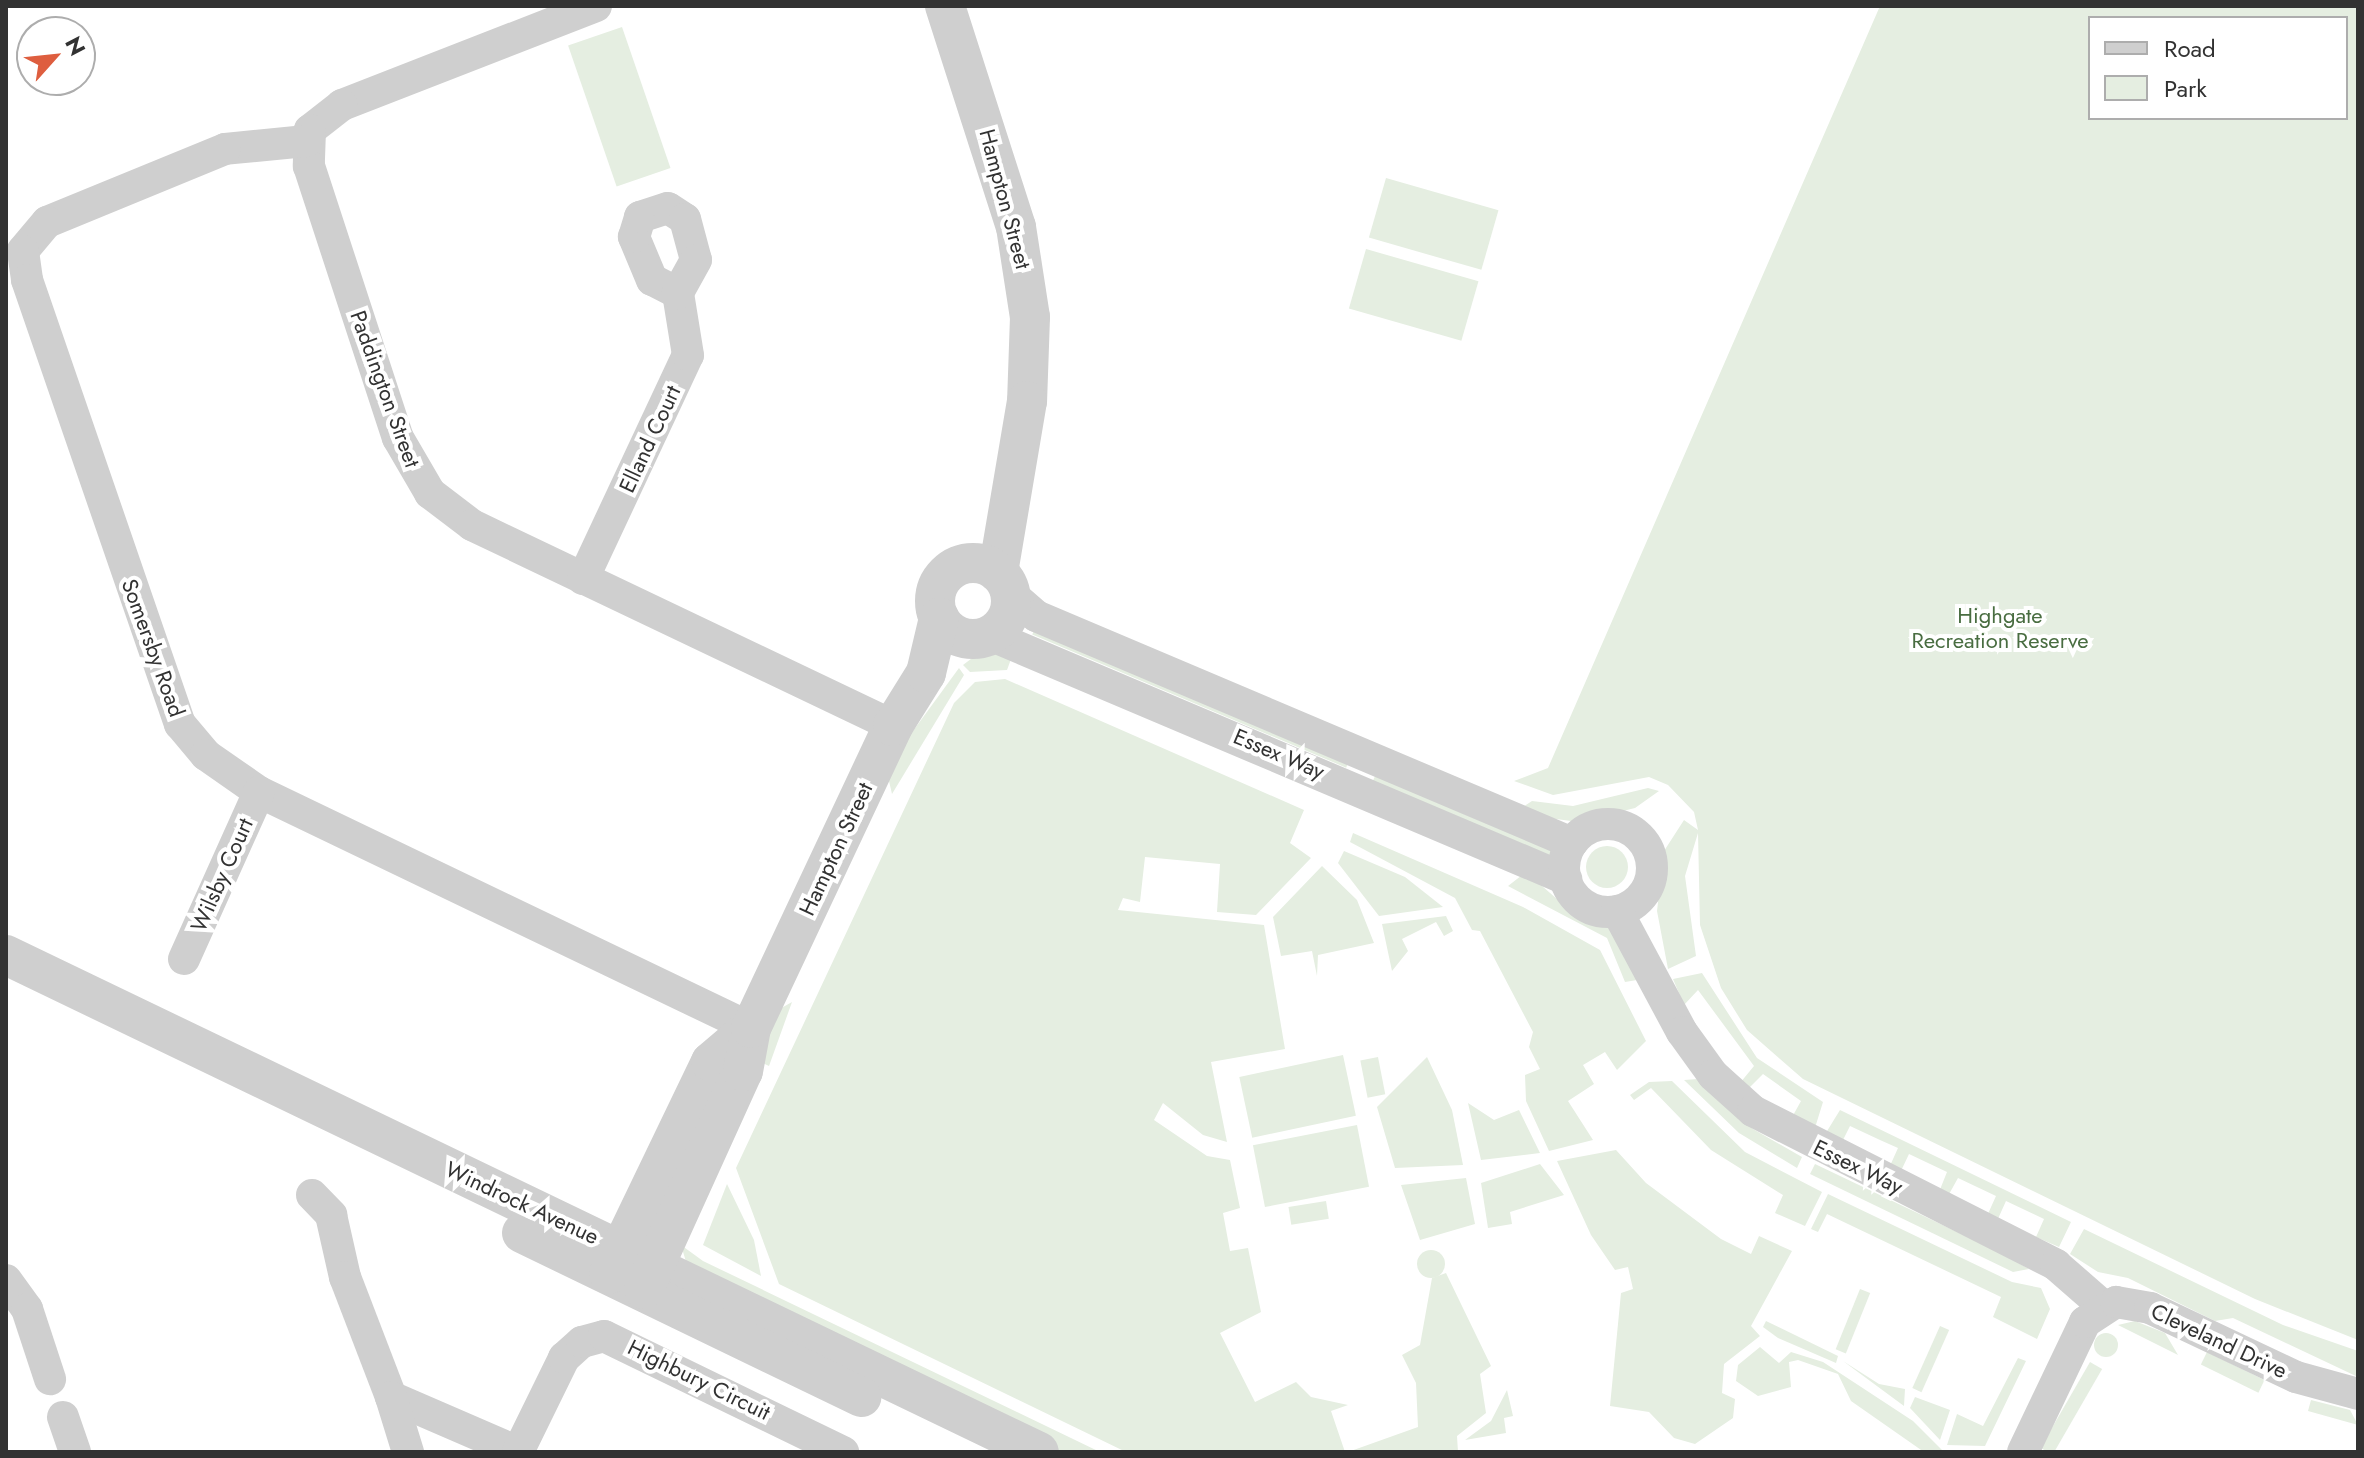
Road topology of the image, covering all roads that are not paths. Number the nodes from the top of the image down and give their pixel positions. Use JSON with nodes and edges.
{"nodes":[{"id":1,"x":596,"y":6,"type":"edge"},
{"id":2,"x":945,"y":6,"type":"edge"},
{"id":3,"x":306,"y":141,"type":"junction"},
{"id":4,"x":15,"y":251,"type":"edge"},
{"id":5,"x":678,"y":293,"type":"dead end"},
{"id":6,"x":991,"y":577,"type":"junction"},
{"id":7,"x":583,"y":579,"type":"junction"},
{"id":8,"x":967,"y":631,"type":"junction"},
{"id":9,"x":893,"y":726,"type":"junction"},
{"id":10,"x":259,"y":792,"type":"junction"},
{"id":11,"x":1572,"y":843,"type":"junction"},
{"id":12,"x":1566,"y":879,"type":"junction"},
{"id":13,"x":1644,"y":893,"type":"junction"},
{"id":14,"x":1617,"y":911,"type":"junction"},
{"id":15,"x":6,"y":955,"type":"edge"},
{"id":16,"x":184,"y":959,"type":"dead end"},
{"id":17,"x":1655,"y":980,"type":"junction"},
{"id":18,"x":6,"y":981,"type":"edge"},
{"id":19,"x":751,"y":1028,"type":"junction"},
{"id":20,"x":312,"y":1195,"type":"dead end"},
{"id":21,"x":631,"y":1271,"type":"junction"},
{"id":22,"x":6,"y":1280,"type":"edge"},
{"id":23,"x":2103,"y":1306,"type":"junction"},
{"id":24,"x":50,"y":1379,"type":"dead end"},
{"id":25,"x":2358,"y":1394,"type":"edge"},
{"id":26,"x":391,"y":1397,"type":"junction"},
{"id":27,"x":63,"y":1417,"type":"dead end"},
{"id":28,"x":75,"y":1452,"type":"edge"},
{"id":29,"x":408,"y":1452,"type":"edge"},
{"id":30,"x":518,"y":1452,"type":"edge"},
{"id":31,"x":843,"y":1452,"type":"edge"},
{"id":32,"x":980,"y":1452,"type":"edge"},
{"id":33,"x":1039,"y":1452,"type":"edge"},
{"id":34,"x":2023,"y":1452,"type":"edge"}],
"edges":[{"from":1,"to":3,"type":"street"},
{"from":2,"to":6,"type":"street","name":"Hampton Street"},
{"from":3,"to":4,"type":"street","name":"Somersby Road"},
{"from":3,"to":7,"type":"street","name":"Paddington Street"},
{"from":4,"to":10,"type":"street","name":"Somersby Road"},
{"from":5,"to":7,"type":"street","name":"Elland Court"},
{"from":6,"to":8,"type":"street","name":"Hampton Street"},
{"from":6,"to":8,"type":"street"},
{"from":6,"to":11,"type":"street","name":"Essex Way"},
{"from":7,"to":9,"type":"street","name":"Paddington Street"},
{"from":8,"to":9,"type":"street","name":"Hampton Street"},
{"from":8,"to":12,"type":"street","name":"Essex Way"},
{"from":9,"to":19,"type":"street","name":"Hampton Street"},
{"from":10,"to":16,"type":"street","name":"Wilsby Court"},
{"from":10,"to":19,"type":"street","name":"Somersby Road"},
{"from":11,"to":12,"type":"street"},
{"from":11,"to":13,"type":"street","name":"Essex Way"},
{"from":12,"to":14,"type":"street","name":"Essex Way"},
{"from":13,"to":14,"type":"street"},
{"from":13,"to":17,"type":"street","name":"Essex Way"},
{"from":14,"to":17,"type":"street","name":"Essex Way"},
{"from":15,"to":21,"type":"street","name":"Windrock Avenue"},
{"from":17,"to":23,"type":"street","name":"Essex Way"},
{"from":18,"to":21,"type":"street","name":"Windrock Avenue"},
{"from":19,"to":21,"type":"street","name":"Hampton Street"},
{"from":20,"to":26,"type":"street"},
{"from":21,"to":32,"type":"street","name":"Windrock Avenue"},
{"from":21,"to":33,"type":"street","name":"Windrock Avenue"},
{"from":22,"to":24,"type":"street"},
{"from":23,"to":25,"type":"street","name":"Cleveland Drive"},
{"from":23,"to":34,"type":"street"},
{"from":26,"to":29,"type":"street"},
{"from":26,"to":30,"type":"street"},
{"from":27,"to":28,"type":"street"},
{"from":30,"to":31,"type":"street","name":"Highbury Circuit"}]}
